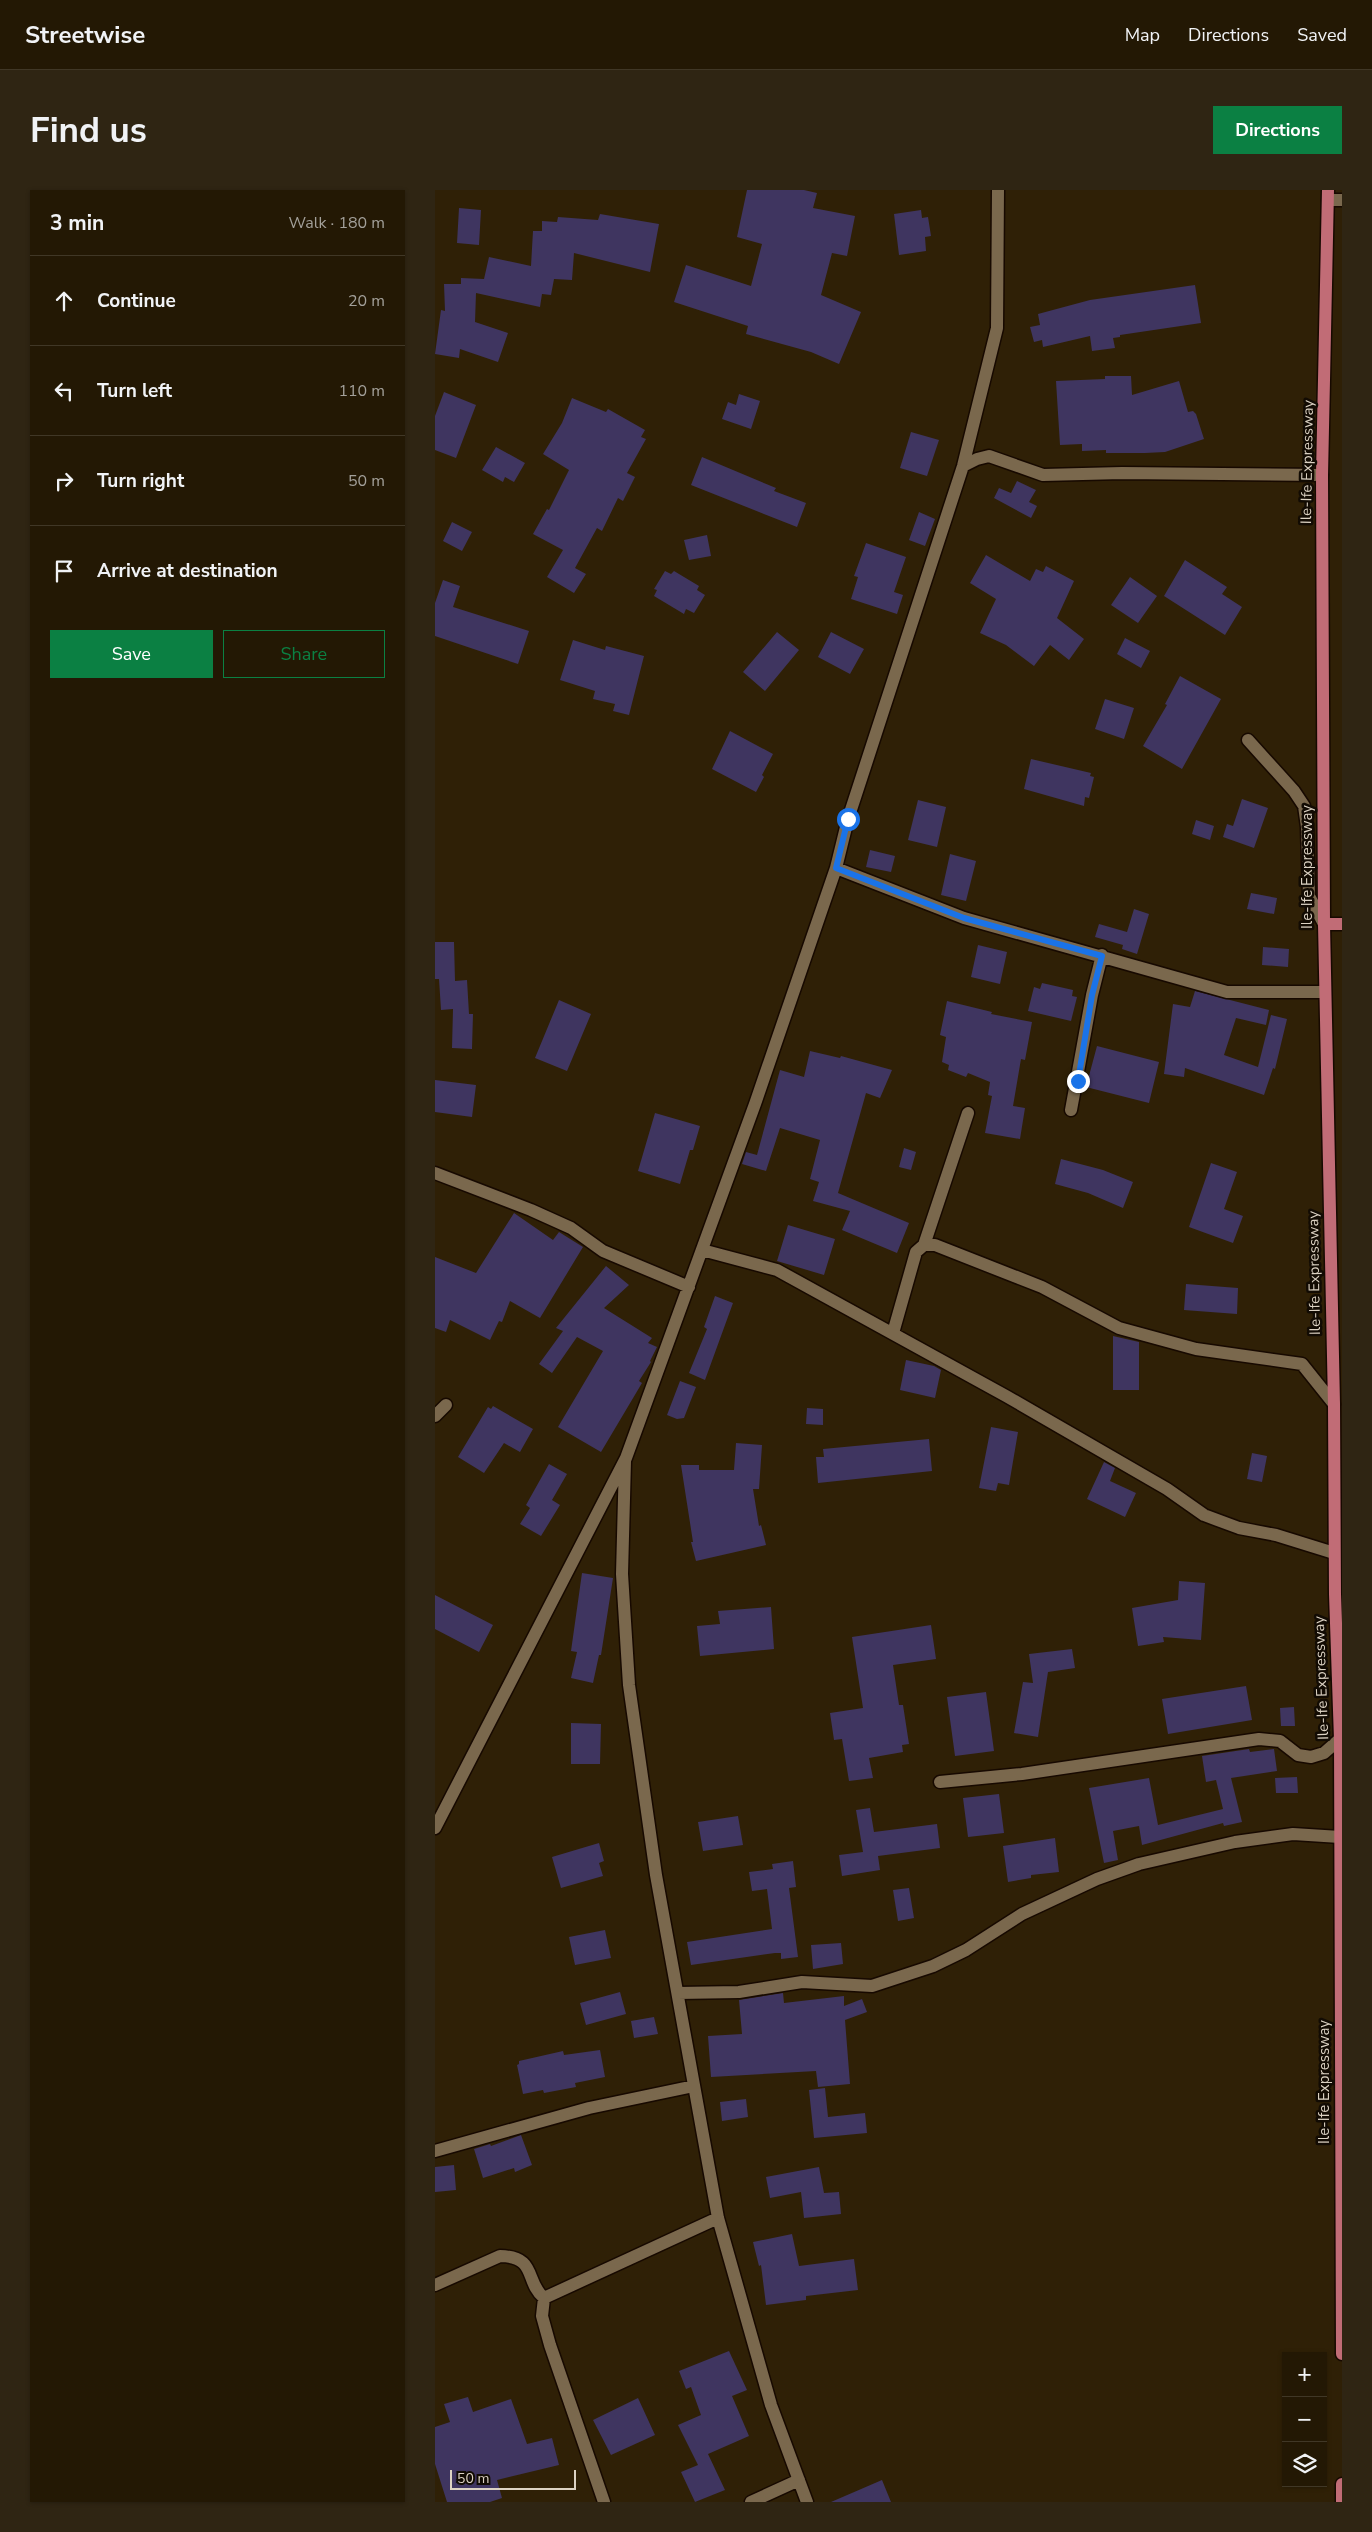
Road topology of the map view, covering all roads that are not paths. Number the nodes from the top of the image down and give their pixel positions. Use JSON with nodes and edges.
{"nodes":[{"id":1,"x":998,"y":190,"type":"edge"},
{"id":2,"x":1328,"y":195,"type":"edge"},
{"id":3,"x":1342,"y":200,"type":"edge"},
{"id":4,"x":963,"y":466,"type":"junction"},
{"id":5,"x":1323,"y":475,"type":"junction"},
{"id":6,"x":1248,"y":740,"type":"dead end"},
{"id":7,"x":836,"y":868,"type":"junction"},
{"id":8,"x":1323,"y":924,"type":"junction"},
{"id":9,"x":1342,"y":924,"type":"edge"},
{"id":10,"x":1102,"y":956,"type":"junction"},
{"id":11,"x":1324,"y":992,"type":"junction"},
{"id":12,"x":1071,"y":1110,"type":"dead end"},
{"id":13,"x":968,"y":1113,"type":"dead end"},
{"id":14,"x":435,"y":1172,"type":"edge"},
{"id":15,"x":924,"y":1245,"type":"junction"},
{"id":16,"x":702,"y":1250,"type":"junction"},
{"id":17,"x":689,"y":1287,"type":"junction"},
{"id":18,"x":893,"y":1333,"type":"junction"},
{"id":19,"x":1333,"y":1404,"type":"junction"},
{"id":20,"x":446,"y":1405,"type":"dead end"},
{"id":21,"x":435,"y":1416,"type":"edge"},
{"id":22,"x":625,"y":1458,"type":"junction"},
{"id":23,"x":1334,"y":1553,"type":"junction"},
{"id":24,"x":1340,"y":1739,"type":"junction"},
{"id":25,"x":940,"y":1782,"type":"dead end"},
{"id":26,"x":435,"y":1828,"type":"edge"},
{"id":27,"x":1340,"y":1837,"type":"junction"},
{"id":28,"x":678,"y":1994,"type":"junction"},
{"id":29,"x":695,"y":2086,"type":"junction"},
{"id":30,"x":435,"y":2151,"type":"edge"},
{"id":31,"x":718,"y":2218,"type":"junction"},
{"id":32,"x":435,"y":2285,"type":"edge"},
{"id":33,"x":544,"y":2298,"type":"junction"},
{"id":34,"x":1342,"y":2318,"type":"edge"},
{"id":35,"x":1342,"y":2354,"type":"edge"},
{"id":36,"x":799,"y":2480,"type":"junction"},
{"id":37,"x":1342,"y":2484,"type":"edge"},
{"id":38,"x":604,"y":2502,"type":"edge"},
{"id":39,"x":751,"y":2502,"type":"edge"},
{"id":40,"x":807,"y":2502,"type":"edge"},
{"id":41,"x":1342,"y":2502,"type":"edge"}],
"edges":[{"from":1,"to":4,"type":"street"},
{"from":2,"to":3,"type":"street"},
{"from":2,"to":5,"type":"main road","name":"Ile-Ife Expressway"},
{"from":4,"to":5,"type":"street"},
{"from":4,"to":7,"type":"street"},
{"from":5,"to":8,"type":"main road","name":"Ile-Ife Expressway"},
{"from":6,"to":8,"type":"street"},
{"from":7,"to":10,"type":"street"},
{"from":7,"to":16,"type":"street"},
{"from":8,"to":9,"type":"main road"},
{"from":8,"to":11,"type":"main road","name":"Ile-Ife Expressway"},
{"from":10,"to":11,"type":"street"},
{"from":10,"to":12,"type":"street"},
{"from":11,"to":19,"type":"main road","name":"Ile-Ife Expressway"},
{"from":13,"to":15,"type":"street"},
{"from":14,"to":17,"type":"street"},
{"from":15,"to":18,"type":"street"},
{"from":15,"to":19,"type":"street"},
{"from":16,"to":17,"type":"street"},
{"from":16,"to":18,"type":"street"},
{"from":17,"to":22,"type":"street"},
{"from":18,"to":23,"type":"street"},
{"from":19,"to":23,"type":"main road","name":"Ile-Ife Expressway"},
{"from":20,"to":21,"type":"street"},
{"from":22,"to":26,"type":"street"},
{"from":22,"to":28,"type":"street"},
{"from":23,"to":24,"type":"main road","name":"Ile-Ife Expressway"},
{"from":24,"to":25,"type":"street"},
{"from":24,"to":27,"type":"main road","name":"Ile-Ife Expressway"},
{"from":27,"to":28,"type":"street"},
{"from":27,"to":34,"type":"main road","name":"Ile-Ife Expressway"},
{"from":28,"to":29,"type":"street"},
{"from":29,"to":30,"type":"street"},
{"from":29,"to":31,"type":"street"},
{"from":31,"to":33,"type":"street"},
{"from":31,"to":36,"type":"street"},
{"from":32,"to":33,"type":"street"},
{"from":33,"to":38,"type":"street"},
{"from":34,"to":35,"type":"main road","name":"Ile-Ife Expressway"},
{"from":36,"to":39,"type":"street"},
{"from":36,"to":40,"type":"street"},
{"from":37,"to":41,"type":"main road"}]}
